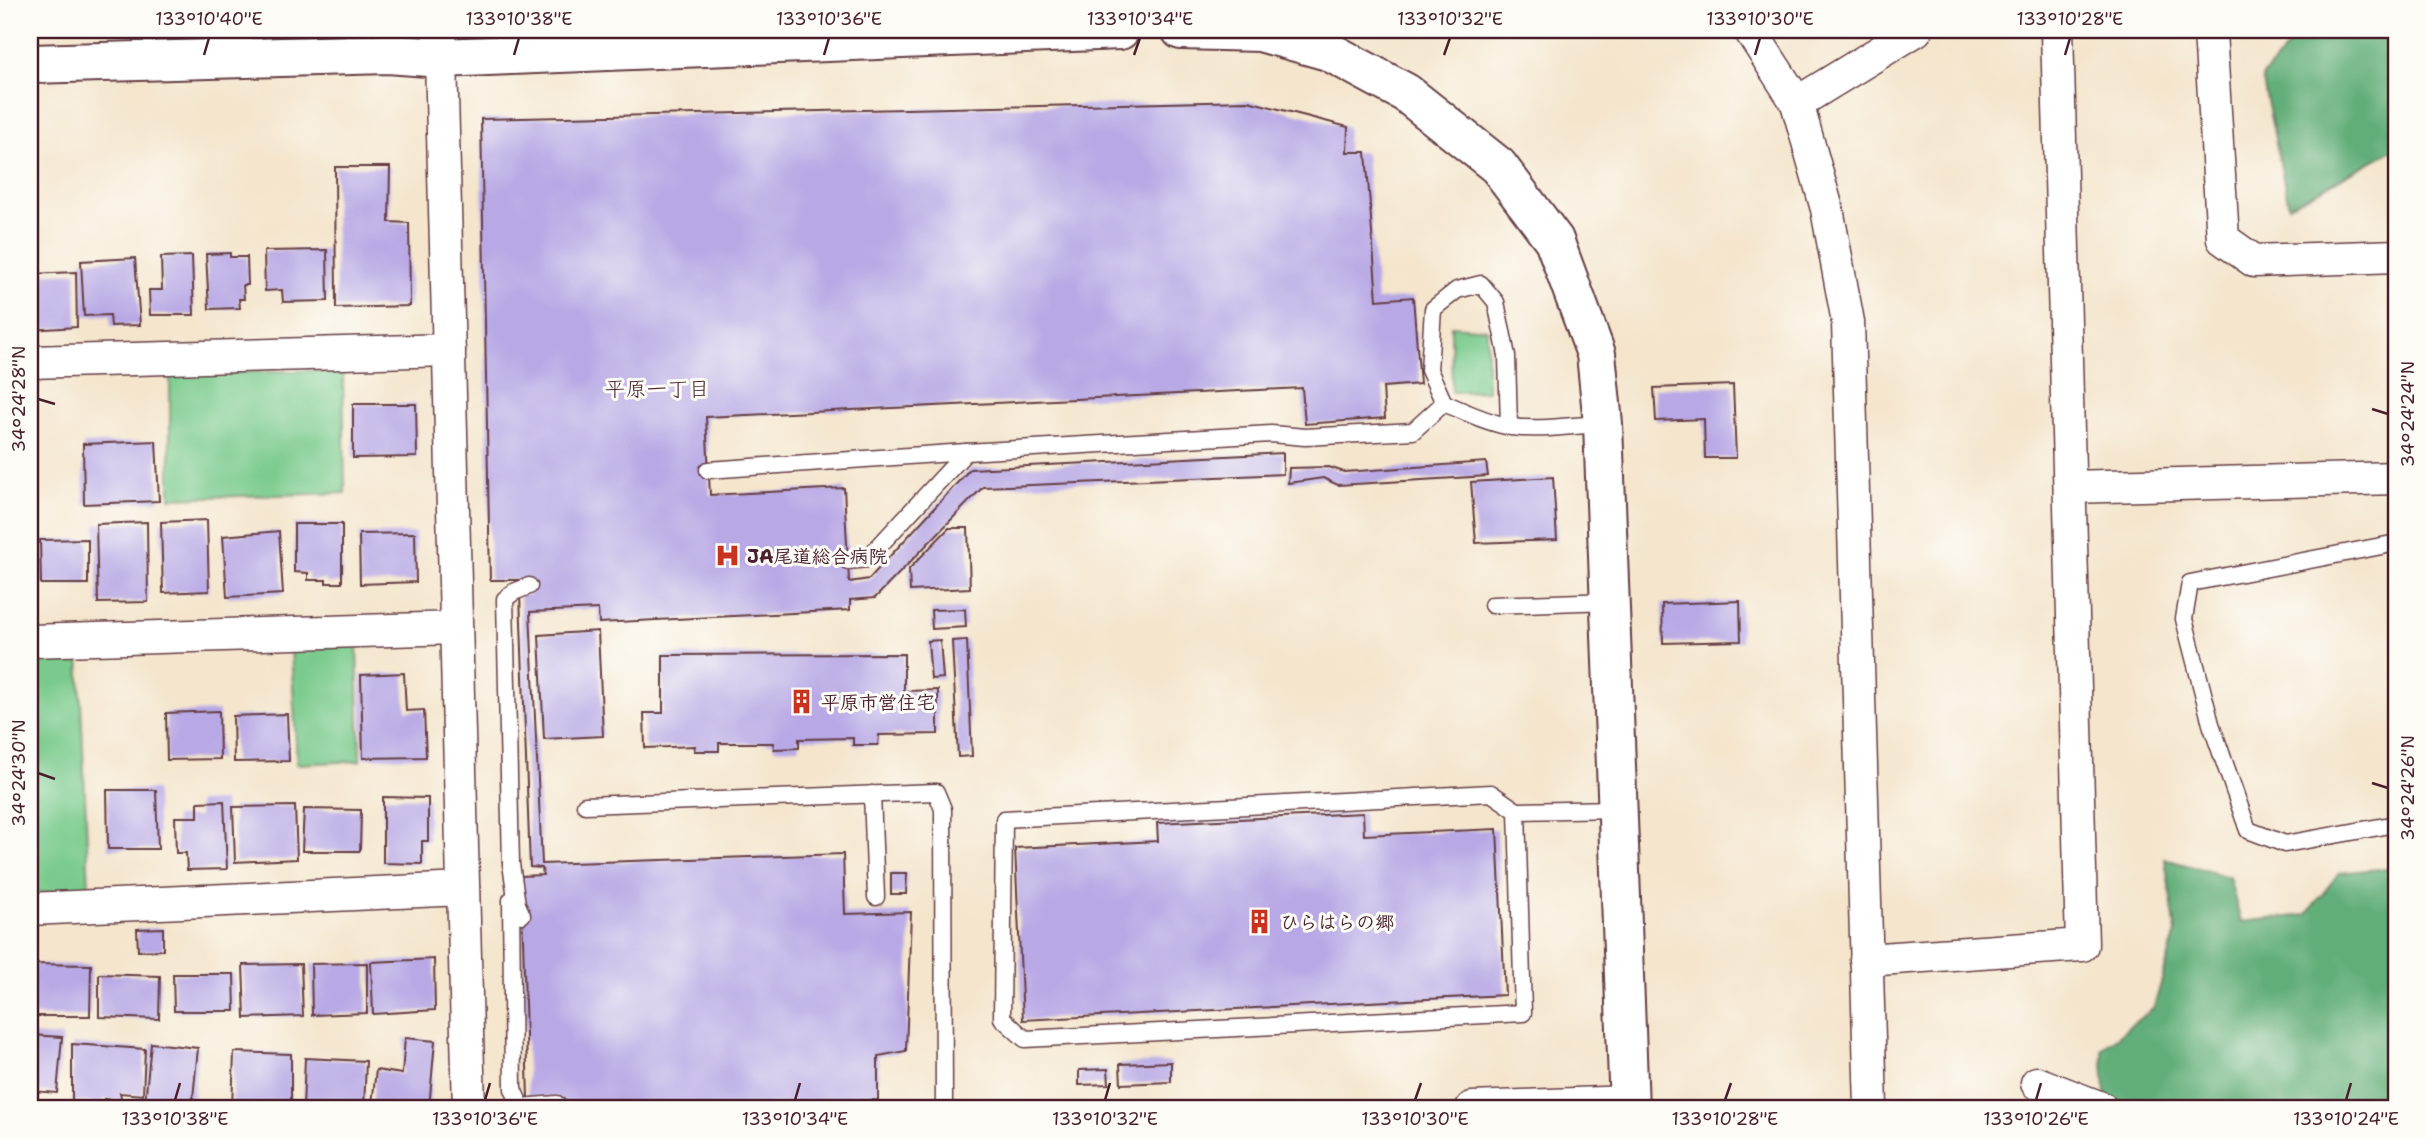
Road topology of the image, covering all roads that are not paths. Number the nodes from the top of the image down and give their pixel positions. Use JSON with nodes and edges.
{"nodes":[{"id":1,"x":1120,"y":30,"type":"edge"},
{"id":2,"x":1181,"y":30,"type":"edge"},
{"id":3,"x":1749,"y":30,"type":"edge"},
{"id":4,"x":1916,"y":30,"type":"edge"},
{"id":5,"x":2057,"y":30,"type":"edge"},
{"id":6,"x":2208,"y":30,"type":"edge"},
{"id":7,"x":1331,"y":41,"type":"edge"},
{"id":8,"x":440,"y":44,"type":"edge"},
{"id":9,"x":30,"y":64,"type":"edge"},
{"id":10,"x":1797,"y":103,"type":"junction"},
{"id":11,"x":2397,"y":256,"type":"edge"},
{"id":12,"x":449,"y":350,"type":"junction"},
{"id":13,"x":30,"y":362,"type":"edge"},
{"id":14,"x":1444,"y":403,"type":"junction"},
{"id":15,"x":1604,"y":424,"type":"junction"},
{"id":16,"x":1509,"y":426,"type":"junction"},
{"id":17,"x":966,"y":452,"type":"junction"},
{"id":18,"x":708,"y":470,"type":"dead end"},
{"id":19,"x":2397,"y":478,"type":"edge"},
{"id":20,"x":2070,"y":487,"type":"junction"},
{"id":21,"x":2397,"y":543,"type":"edge"},
{"id":22,"x":848,"y":561,"type":"dead end"},
{"id":23,"x":529,"y":586,"type":"dead end"},
{"id":24,"x":1610,"y":601,"type":"junction"},
{"id":25,"x":1492,"y":605,"type":"dead end"},
{"id":26,"x":456,"y":628,"type":"junction"},
{"id":27,"x":30,"y":641,"type":"edge"},
{"id":28,"x":872,"y":794,"type":"junction"},
{"id":29,"x":585,"y":805,"type":"dead end"},
{"id":30,"x":1617,"y":809,"type":"junction"},
{"id":31,"x":1517,"y":811,"type":"junction"},
{"id":32,"x":2396,"y":824,"type":"edge"},
{"id":33,"x":511,"y":864,"type":"junction"},
{"id":34,"x":463,"y":889,"type":"junction"},
{"id":35,"x":876,"y":897,"type":"dead end"},
{"id":36,"x":30,"y":909,"type":"edge"},
{"id":37,"x":522,"y":915,"type":"dead end"},
{"id":38,"x":1866,"y":960,"type":"junction"},
{"id":39,"x":2037,"y":1083,"type":"dead end"},
{"id":40,"x":557,"y":1104,"type":"dead end"},
{"id":41,"x":1628,"y":1105,"type":"edge"},
{"id":42,"x":469,"y":1108,"type":"edge"},
{"id":43,"x":944,"y":1108,"type":"edge"},
{"id":44,"x":1472,"y":1108,"type":"edge"},
{"id":45,"x":1871,"y":1108,"type":"edge"},
{"id":46,"x":2101,"y":1108,"type":"edge"}],
"edges":[{"from":1,"to":8,"type":"street"},
{"from":2,"to":7,"type":"street"},
{"from":3,"to":10,"type":"street"},
{"from":4,"to":10,"type":"street"},
{"from":5,"to":20,"type":"street"},
{"from":6,"to":11,"type":"street"},
{"from":7,"to":15,"type":"street"},
{"from":8,"to":9,"type":"street"},
{"from":8,"to":12,"type":"street"},
{"from":10,"to":38,"type":"street"},
{"from":12,"to":13,"type":"street"},
{"from":12,"to":26,"type":"street"},
{"from":14,"to":16,"type":"lane"},
{"from":14,"to":16,"type":"lane"},
{"from":14,"to":17,"type":"lane"},
{"from":15,"to":16,"type":"lane"},
{"from":15,"to":24,"type":"street"},
{"from":17,"to":18,"type":"lane"},
{"from":17,"to":22,"type":"lane"},
{"from":19,"to":20,"type":"street"},
{"from":20,"to":38,"type":"street"},
{"from":21,"to":32,"type":"lane"},
{"from":23,"to":33,"type":"lane"},
{"from":24,"to":25,"type":"lane"},
{"from":24,"to":30,"type":"street"},
{"from":26,"to":27,"type":"street"},
{"from":26,"to":34,"type":"street"},
{"from":28,"to":29,"type":"lane"},
{"from":28,"to":35,"type":"lane"},
{"from":28,"to":43,"type":"lane"},
{"from":30,"to":31,"type":"lane"},
{"from":30,"to":41,"type":"street"},
{"from":31,"to":31,"type":"lane"},
{"from":33,"to":37,"type":"lane"},
{"from":33,"to":40,"type":"lane"},
{"from":34,"to":36,"type":"street"},
{"from":34,"to":42,"type":"street"},
{"from":38,"to":45,"type":"street"},
{"from":39,"to":46,"type":"street"},
{"from":41,"to":44,"type":"street"}]}
